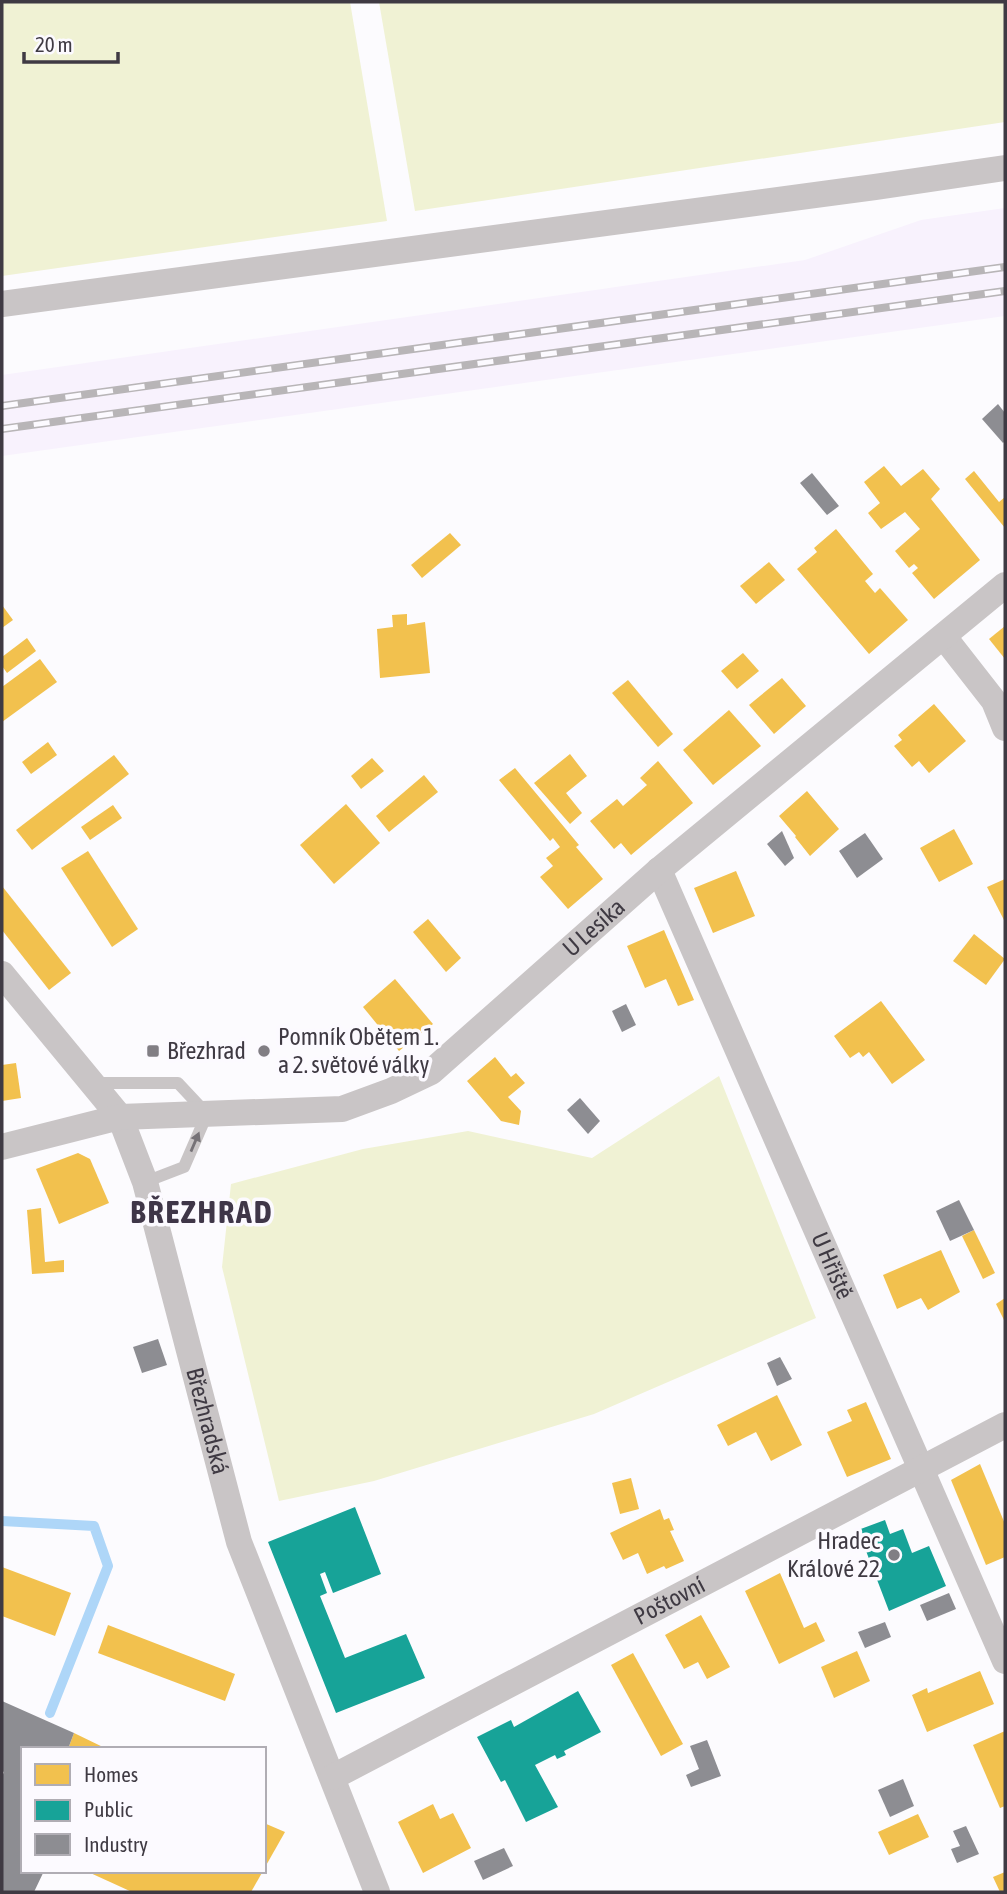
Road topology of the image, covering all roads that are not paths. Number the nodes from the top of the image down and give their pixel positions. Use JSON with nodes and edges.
{"nodes":[{"id":1,"x":1005,"y":167,"type":"edge"},
{"id":2,"x":2,"y":304,"type":"edge"},
{"id":3,"x":1005,"y":585,"type":"edge"},
{"id":4,"x":944,"y":637,"type":"junction"},
{"id":5,"x":1005,"y":728,"type":"edge"},
{"id":6,"x":659,"y":870,"type":"junction"},
{"id":7,"x":2,"y":974,"type":"edge"},
{"id":8,"x":92,"y":1083,"type":"junction"},
{"id":9,"x":207,"y":1114,"type":"junction"},
{"id":10,"x":120,"y":1117,"type":"junction"},
{"id":11,"x":2,"y":1147,"type":"edge"},
{"id":12,"x":145,"y":1182,"type":"junction"},
{"id":13,"x":1005,"y":1425,"type":"edge"},
{"id":14,"x":923,"y":1469,"type":"junction"},
{"id":15,"x":1005,"y":1661,"type":"edge"},
{"id":16,"x":333,"y":1777,"type":"junction"},
{"id":17,"x":377,"y":1892,"type":"edge"}],
"edges":[{"from":1,"to":2,"type":"street"},
{"from":3,"to":4,"type":"street","name":"U Lesíka"},
{"from":4,"to":5,"type":"street"},
{"from":4,"to":6,"type":"street","name":"U Lesíka"},
{"from":6,"to":9,"type":"street","name":"U Lesíka"},
{"from":6,"to":14,"type":"street","name":"U Hřiště"},
{"from":7,"to":8,"type":"street","name":"Březhradská"},
{"from":8,"to":9,"type":"lane"},
{"from":8,"to":10,"type":"street","name":"Březhradská"},
{"from":9,"to":10,"type":"street","name":"U Lesíka"},
{"from":12,"to":9,"type":"lane","one_way":true},
{"from":10,"to":11,"type":"street","name":"U Lesíka"},
{"from":10,"to":12,"type":"street","name":"Březhradská"},
{"from":12,"to":16,"type":"street","name":"Březhradská"},
{"from":13,"to":14,"type":"street","name":"Poštovní"},
{"from":14,"to":15,"type":"street","name":"U Hřiště"},
{"from":14,"to":16,"type":"street","name":"Poštovní"},
{"from":16,"to":17,"type":"street","name":"Březhradská"}]}
